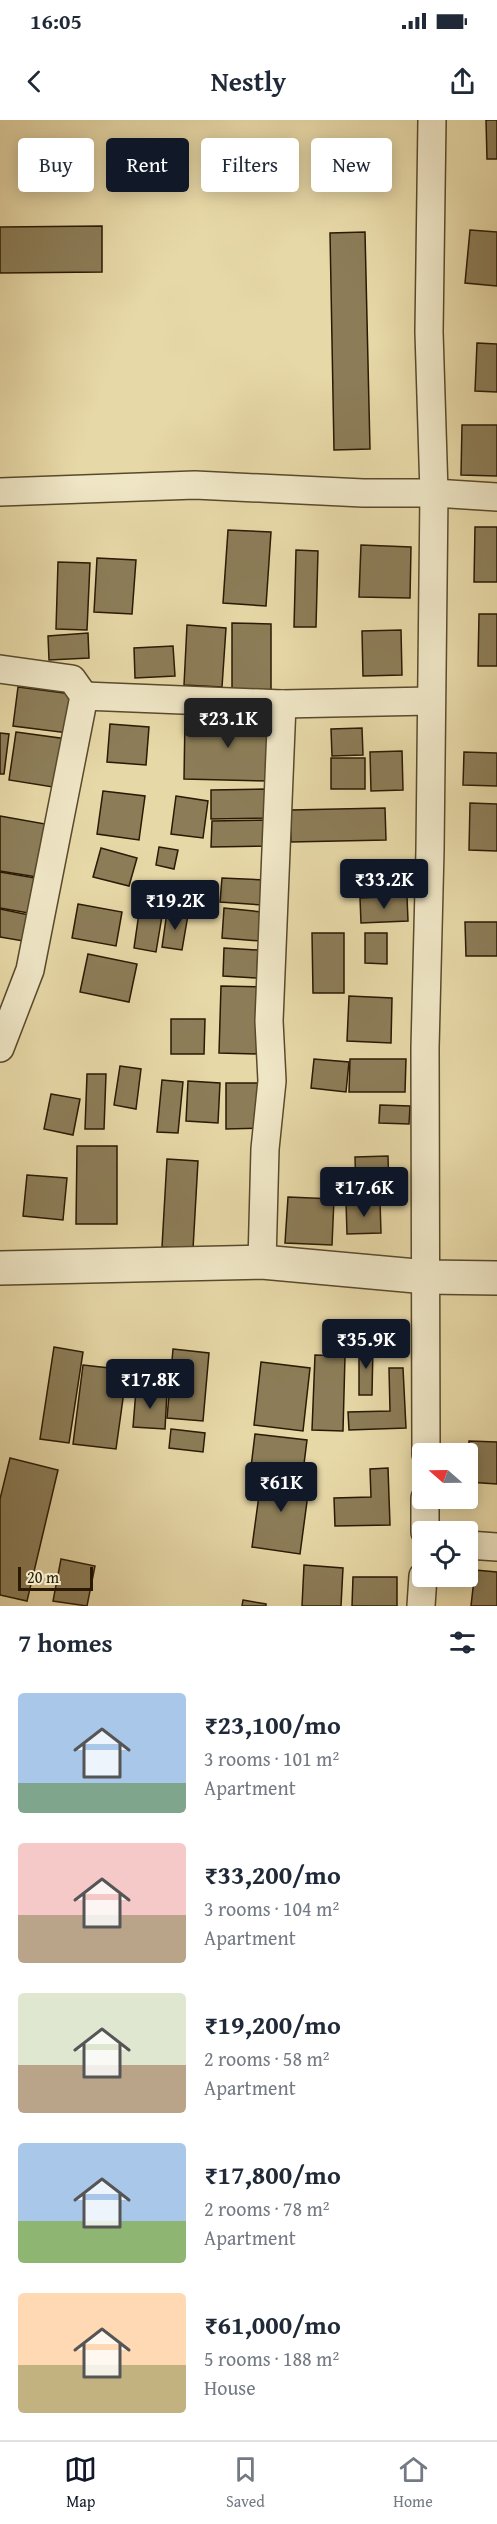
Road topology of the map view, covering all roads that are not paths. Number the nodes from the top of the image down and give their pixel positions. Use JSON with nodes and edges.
{"nodes":[{"id":1,"x":432,"y":120,"type":"edge"},
{"id":2,"x":0,"y":492,"type":"edge"},
{"id":3,"x":434,"y":493,"type":"junction"},
{"id":4,"x":497,"y":497,"type":"edge"},
{"id":5,"x":0,"y":669,"type":"edge"},
{"id":6,"x":84,"y":696,"type":"junction"},
{"id":7,"x":431,"y":700,"type":"junction"},
{"id":8,"x":282,"y":704,"type":"junction"},
{"id":9,"x":0,"y":1048,"type":"edge"},
{"id":10,"x":262,"y":1262,"type":"junction"},
{"id":11,"x":0,"y":1268,"type":"edge"},
{"id":12,"x":427,"y":1277,"type":"junction"},
{"id":13,"x":497,"y":1278,"type":"edge"},
{"id":14,"x":426,"y":1443,"type":"edge"},
{"id":15,"x":478,"y":1546,"type":"edge"},
{"id":16,"x":497,"y":1547,"type":"edge"},
{"id":17,"x":422,"y":1587,"type":"edge"},
{"id":18,"x":421,"y":1606,"type":"edge"}],
"edges":[{"from":1,"to":3,"type":"street"},
{"from":2,"to":3,"type":"street"},
{"from":3,"to":4,"type":"street"},
{"from":3,"to":7,"type":"street"},
{"from":5,"to":6,"type":"street"},
{"from":6,"to":8,"type":"street"},
{"from":6,"to":9,"type":"street"},
{"from":7,"to":8,"type":"street"},
{"from":7,"to":12,"type":"street"},
{"from":8,"to":10,"type":"street"},
{"from":10,"to":11,"type":"street"},
{"from":10,"to":12,"type":"street"},
{"from":12,"to":13,"type":"street"},
{"from":12,"to":14,"type":"street"},
{"from":15,"to":16,"type":"street"},
{"from":17,"to":18,"type":"street"}]}
